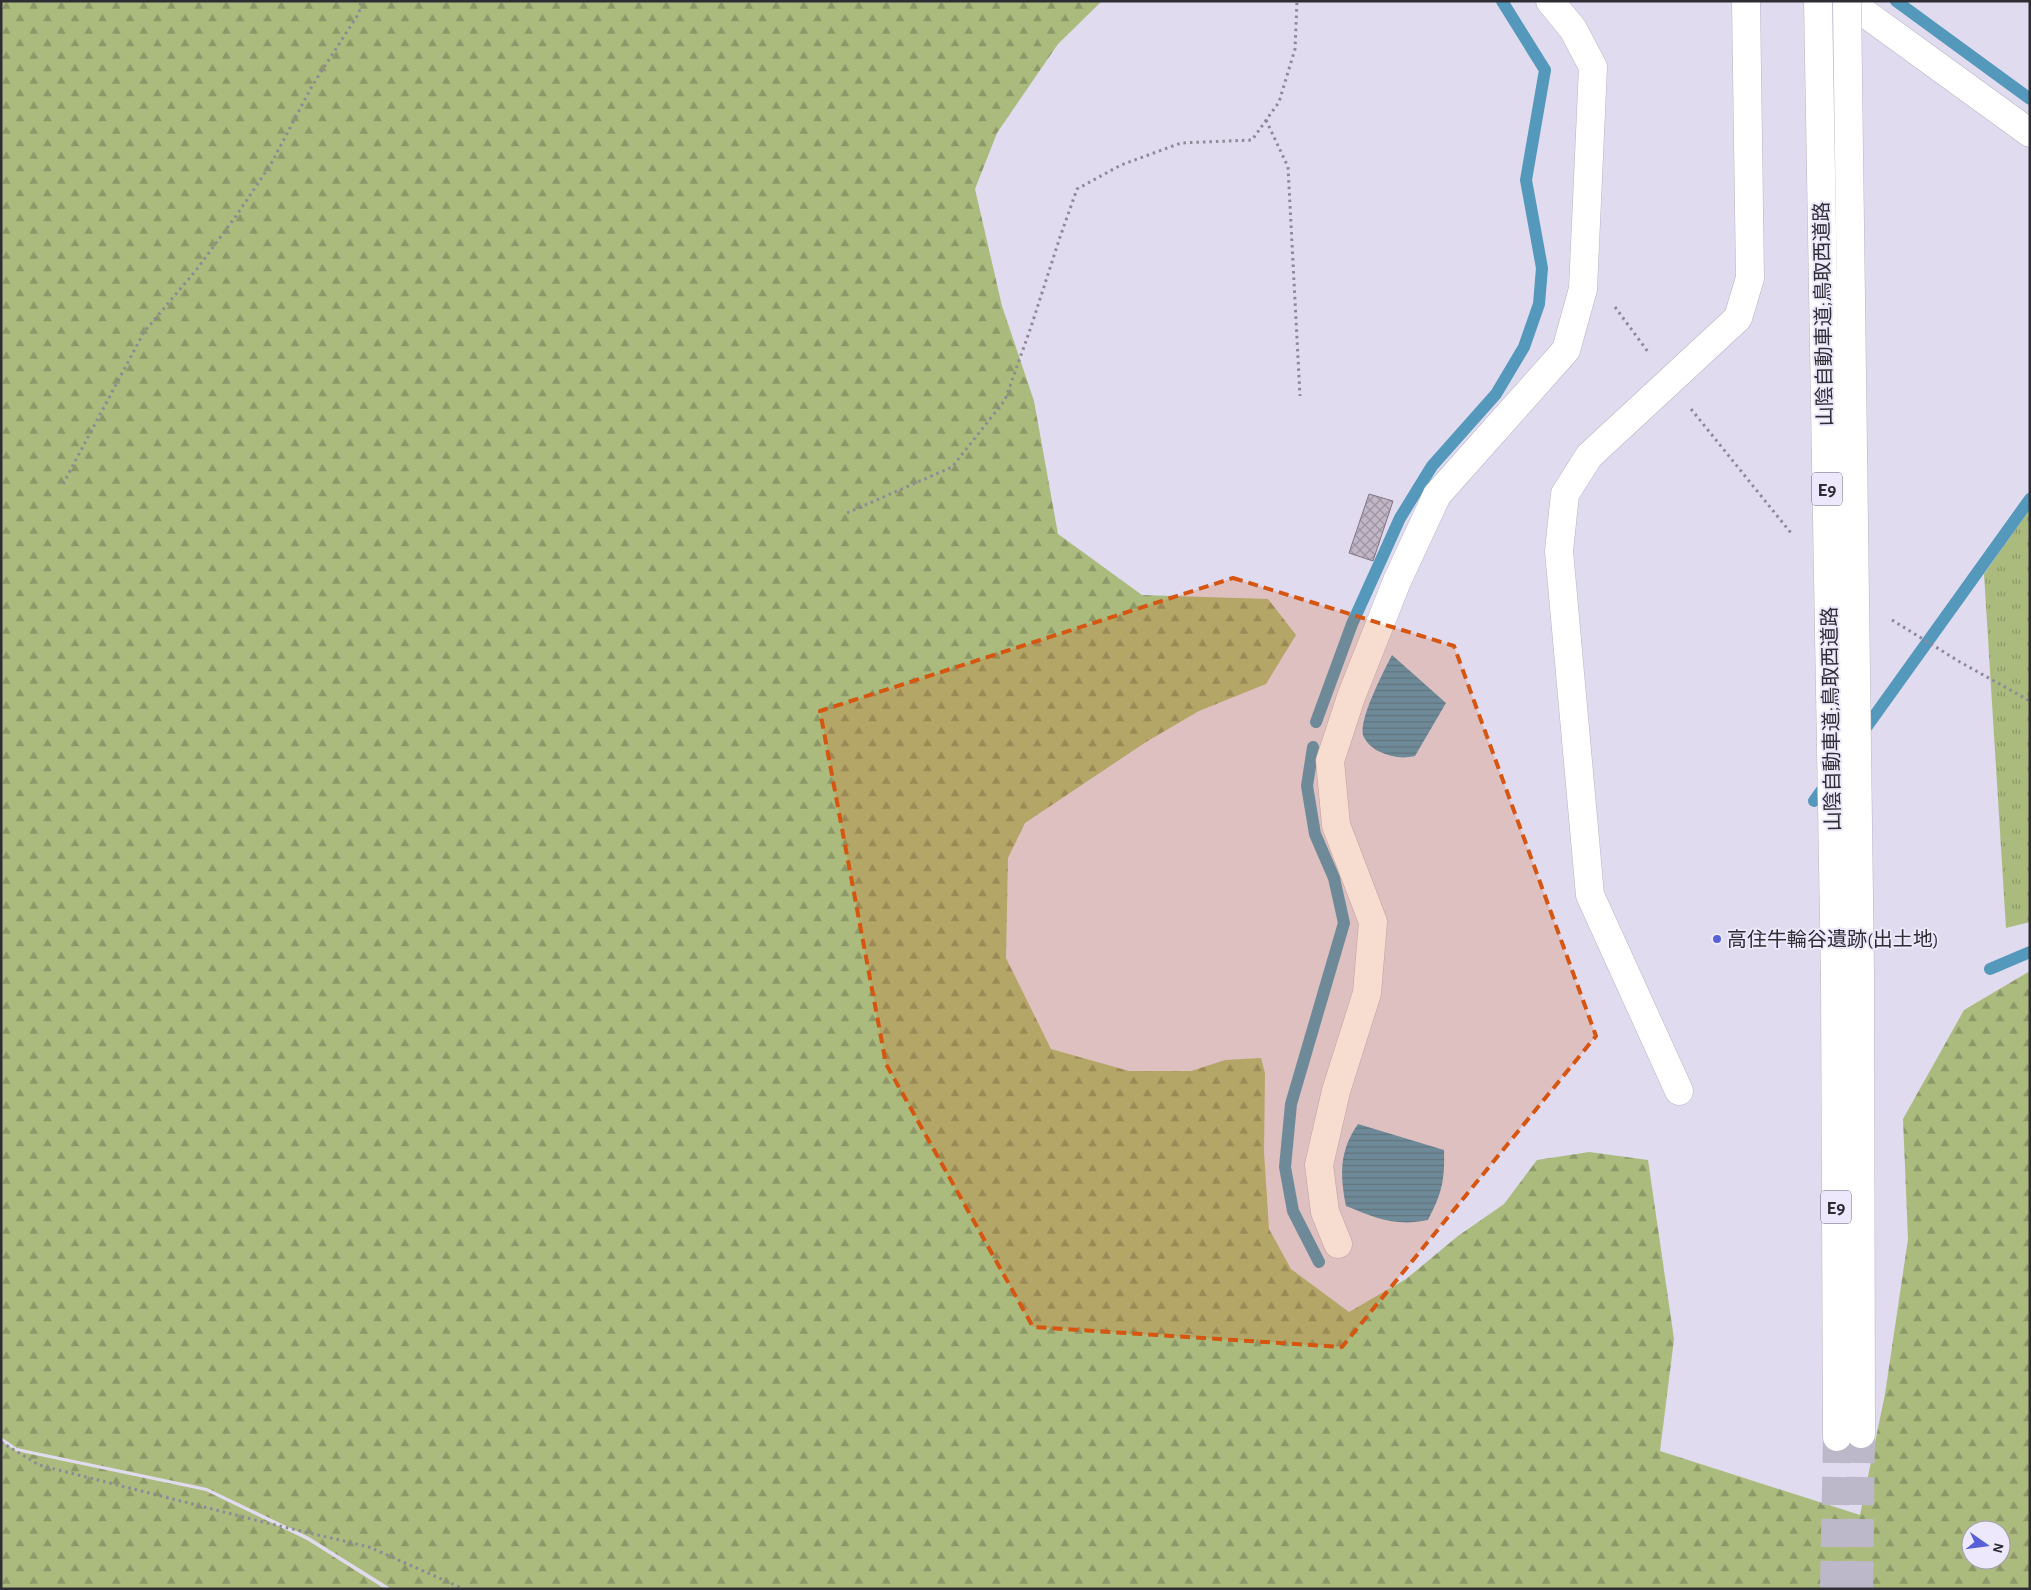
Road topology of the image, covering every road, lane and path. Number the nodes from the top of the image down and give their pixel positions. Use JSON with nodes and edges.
{"nodes":[{"id":1,"x":361,"y":1,"type":"edge"},
{"id":2,"x":1297,"y":1,"type":"edge"},
{"id":3,"x":1550,"y":1,"type":"edge"},
{"id":4,"x":1746,"y":1,"type":"edge"},
{"id":5,"x":1818,"y":1,"type":"edge"},
{"id":6,"x":1847,"y":1,"type":"edge"},
{"id":7,"x":1266,"y":120,"type":"junction"},
{"id":8,"x":2030,"y":133,"type":"edge"},
{"id":9,"x":1300,"y":396,"type":"dead end"},
{"id":10,"x":63,"y":484,"type":"dead end"},
{"id":11,"x":847,"y":513,"type":"dead end"},
{"id":12,"x":1848,"y":975,"type":"junction"},
{"id":13,"x":1679,"y":1091,"type":"dead end"},
{"id":14,"x":1338,"y":1244,"type":"dead end"},
{"id":15,"x":1849,"y":1435,"type":"tunnel mouth"},
{"id":16,"x":1,"y":1442,"type":"edge"},
{"id":17,"x":464,"y":1589,"type":"edge"}],
"edges":[{"from":1,"to":10,"type":"path"},
{"from":2,"to":7,"type":"path"},
{"from":3,"to":14,"type":"main road"},
{"from":4,"to":13,"type":"main road"},
{"from":5,"to":12,"type":"main road","name":"山陰自動車道;鳥取西道路","number":"E9","bridge":true},
{"from":6,"to":8,"type":"main road"},
{"from":6,"to":12,"type":"main road","name":"山陰自動車道;鳥取西道路","number":"E9","bridge":true},
{"from":7,"to":9,"type":"path"},
{"from":7,"to":11,"type":"path"},
{"from":12,"to":15,"type":"main road","name":"山陰自動車道;鳥取西道路","number":"E9"},
{"from":16,"to":17,"type":"path"}]}
